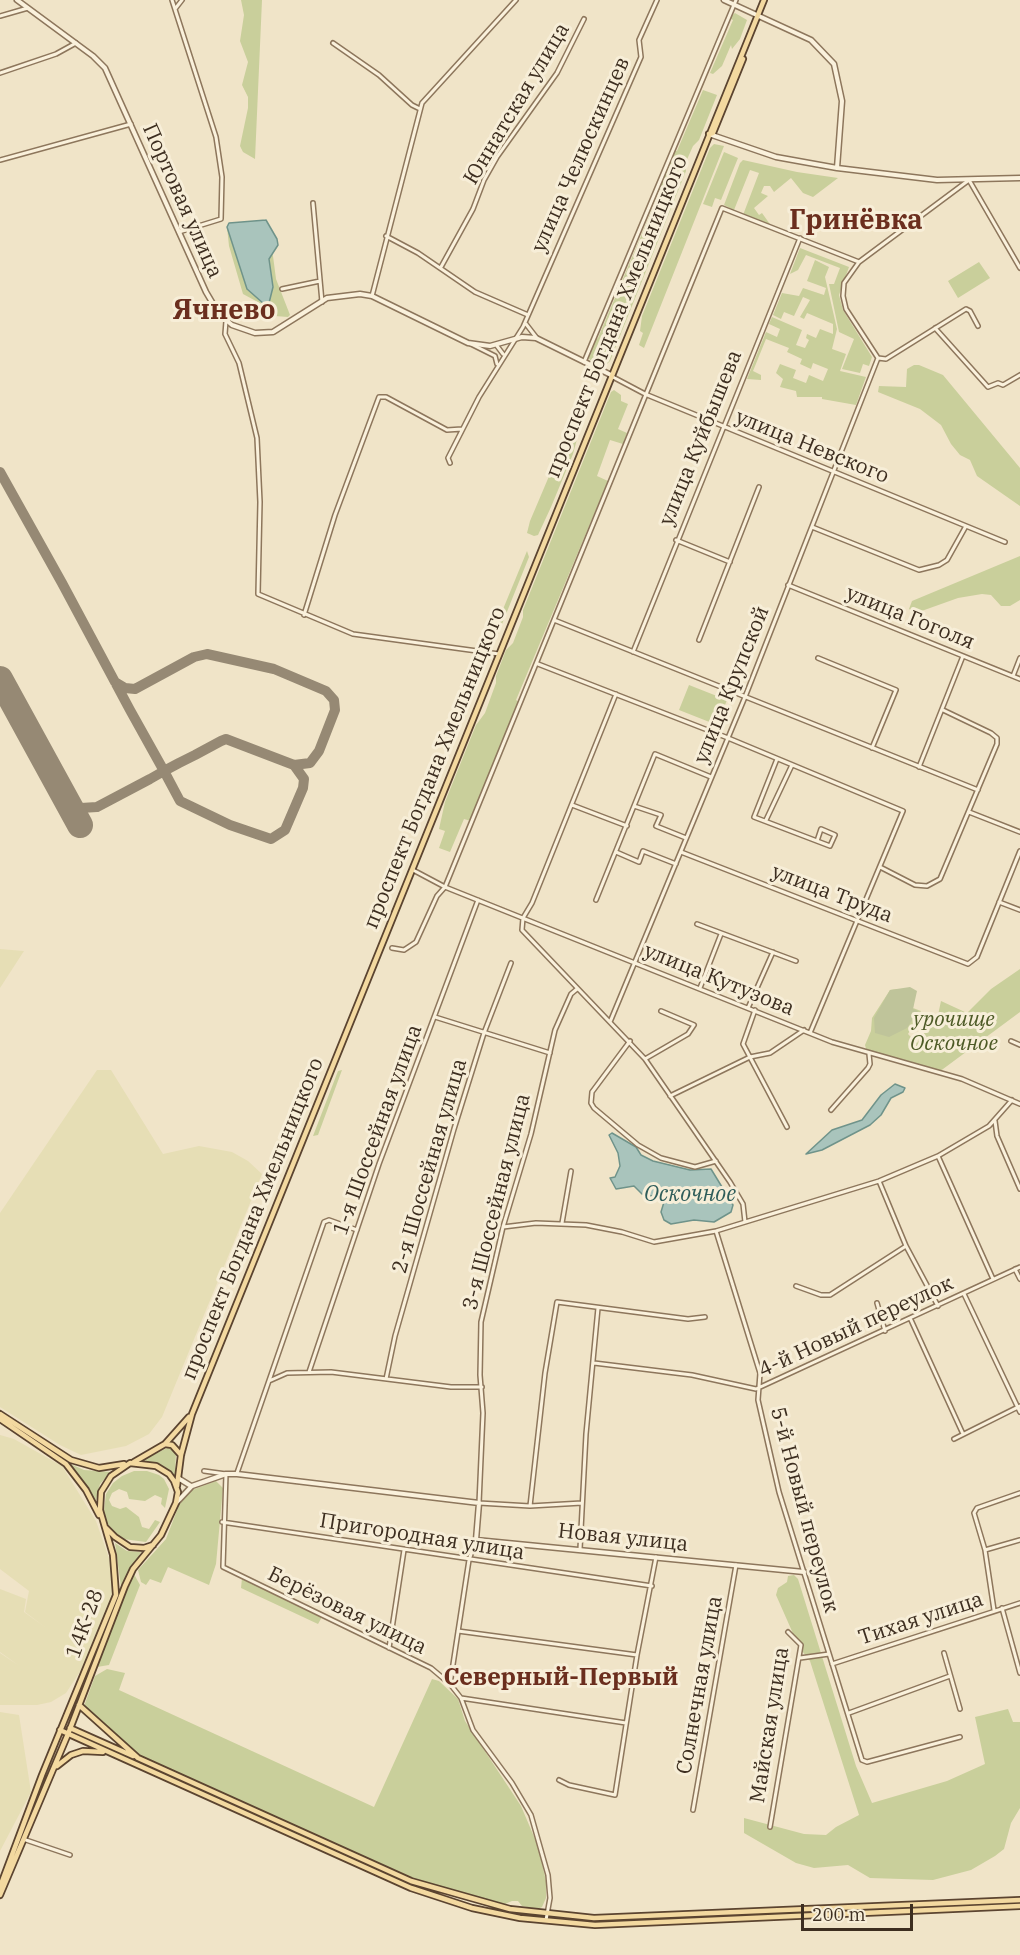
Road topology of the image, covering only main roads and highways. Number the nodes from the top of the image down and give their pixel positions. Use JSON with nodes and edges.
{"nodes":[{"id":1,"x":764,"y":0,"type":"edge"},
{"id":2,"x":0,"y":1413,"type":"edge"},
{"id":3,"x":192,"y":1414,"type":"junction"},
{"id":4,"x":0,"y":1419,"type":"edge"},
{"id":5,"x":165,"y":1444,"type":"junction"},
{"id":6,"x":181,"y":1455,"type":"junction"},
{"id":7,"x":132,"y":1462,"type":"junction"},
{"id":8,"x":177,"y":1486,"type":"junction"},
{"id":9,"x":102,"y":1522,"type":"junction"},
{"id":10,"x":154,"y":1544,"type":"junction"},
{"id":11,"x":79,"y":1706,"type":"junction"},
{"id":12,"x":61,"y":1727,"type":"junction"},
{"id":13,"x":69,"y":1731,"type":"junction"},
{"id":14,"x":138,"y":1758,"type":"junction"},
{"id":15,"x":132,"y":1761,"type":"junction"},
{"id":16,"x":52,"y":1771,"type":"junction"},
{"id":17,"x":0,"y":1887,"type":"edge"},
{"id":18,"x":0,"y":1895,"type":"edge"},
{"id":19,"x":1020,"y":1900,"type":"edge"},
{"id":20,"x":1020,"y":1906,"type":"edge"}],
"edges":[{"from":1,"to":3,"type":"main road","name":"проспект Богдана Хмельницкого"},
{"from":2,"to":7,"type":"main road"},
{"from":3,"to":5,"type":"main road","name":"проспект Богдана Хмельницкого"},
{"from":3,"to":6,"type":"main road","name":"проспект Богдана Хмельницкого"},
{"from":4,"to":9,"type":"main road"},
{"from":5,"to":6,"type":"main road"},
{"from":5,"to":7,"type":"main road","name":"проспект Богдана Хмельницкого"},
{"from":6,"to":8,"type":"main road","name":"проспект Богдана Хмельницкого"},
{"from":7,"to":8,"type":"main road"},
{"from":7,"to":9,"type":"main road"},
{"from":8,"to":10,"type":"main road"},
{"from":9,"to":10,"type":"main road"},
{"from":9,"to":12,"type":"main road","name":"14К-28"},
{"from":10,"to":11,"type":"main road","name":"14К-28"},
{"from":11,"to":13,"type":"main road","name":"14К-28"},
{"from":11,"to":14,"type":"main road"},
{"from":12,"to":13,"type":"main road"},
{"from":12,"to":17,"type":"main road","name":"14К-28"},
{"from":13,"to":14,"type":"main road"},
{"from":13,"to":15,"type":"main road"},
{"from":13,"to":16,"type":"main road","name":"14К-28"},
{"from":14,"to":19,"type":"main road"},
{"from":15,"to":16,"type":"main road"},
{"from":15,"to":20,"type":"main road"},
{"from":16,"to":18,"type":"main road","name":"14К-28"}]}
